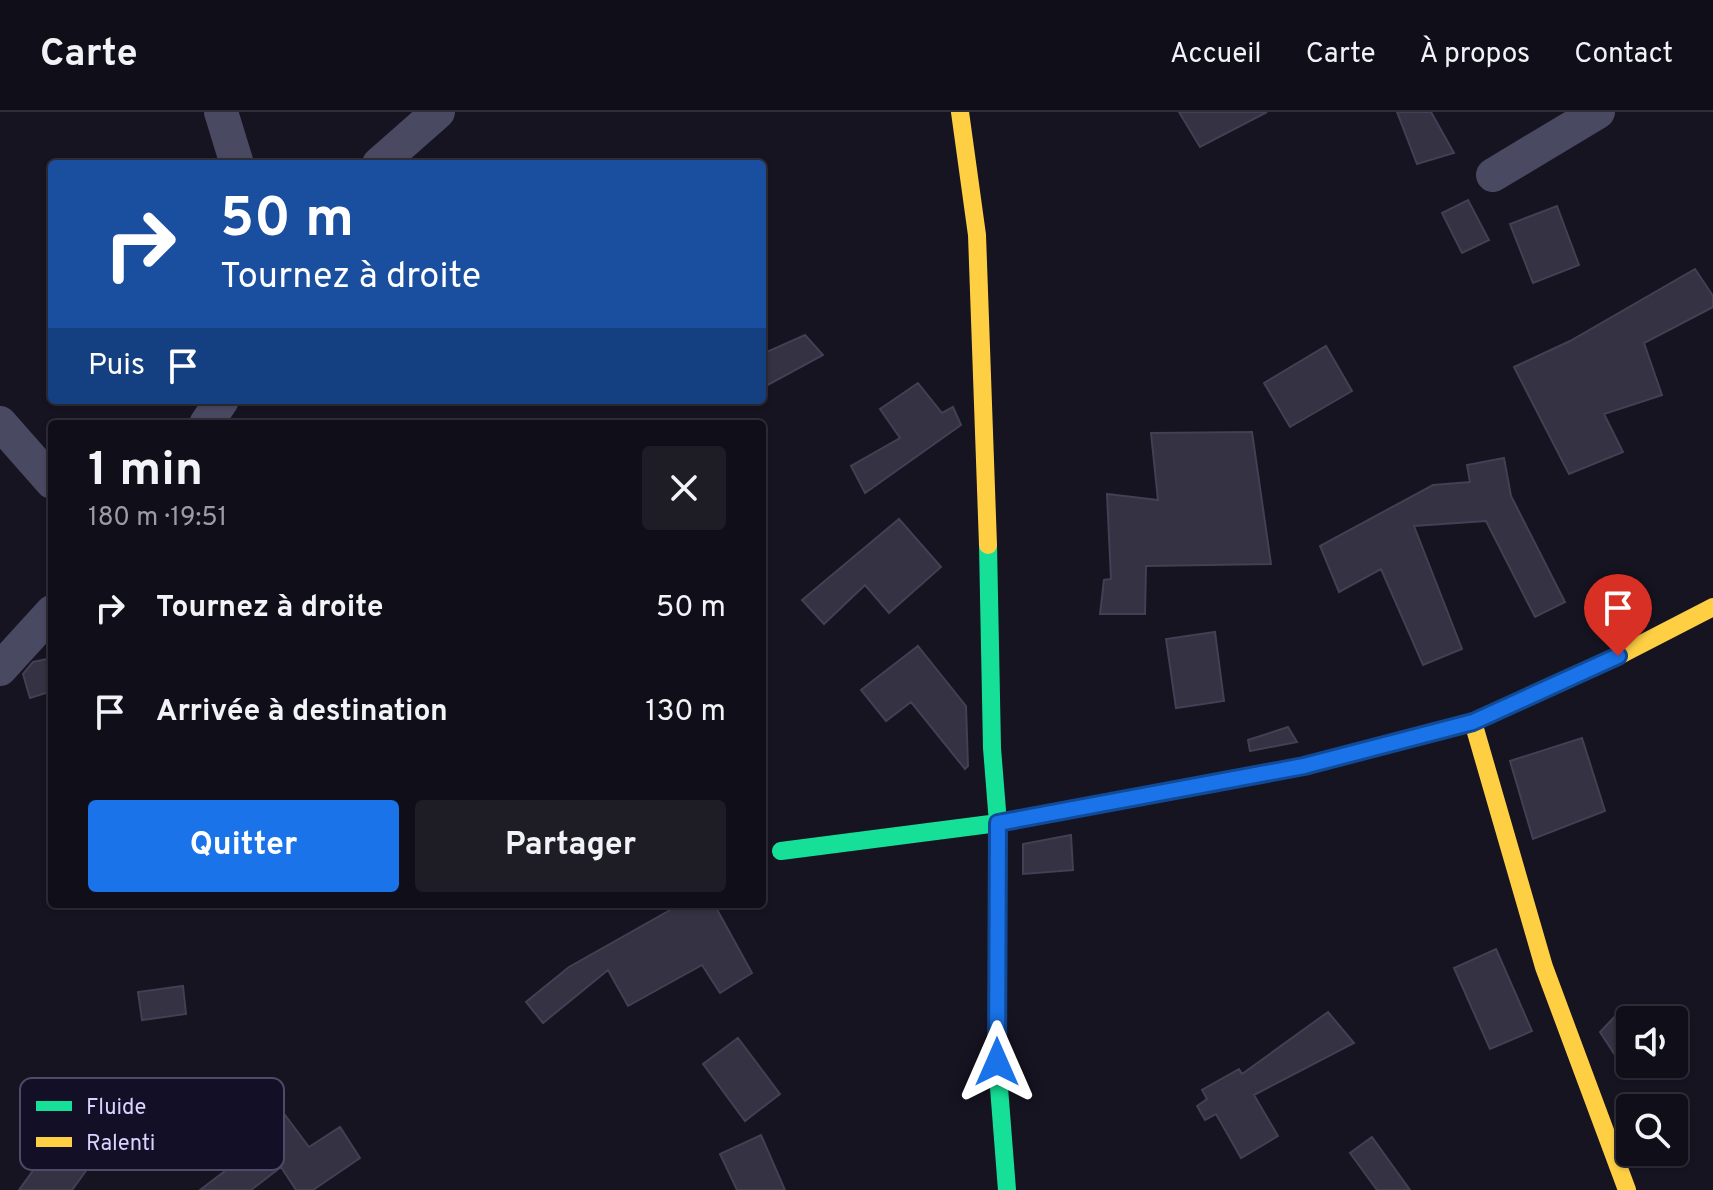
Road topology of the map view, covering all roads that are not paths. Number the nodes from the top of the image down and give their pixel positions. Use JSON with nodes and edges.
{"nodes":[{"id":1,"x":221,"y":112,"type":"edge"},
{"id":2,"x":438,"y":112,"type":"edge"},
{"id":3,"x":960,"y":112,"type":"edge"},
{"id":4,"x":1598,"y":112,"type":"edge"},
{"id":5,"x":236,"y":160,"type":"edge"},
{"id":6,"x":384,"y":160,"type":"edge"},
{"id":7,"x":1493,"y":175,"type":"dead end"},
{"id":8,"x":0,"y":423,"type":"edge"},
{"id":9,"x":48,"y":477,"type":"edge"},
{"id":10,"x":1713,"y":607,"type":"edge"},
{"id":11,"x":48,"y":616,"type":"edge"},
{"id":12,"x":0,"y":669,"type":"edge"},
{"id":13,"x":1473,"y":722,"type":"junction"},
{"id":14,"x":998,"y":823,"type":"junction"},
{"id":15,"x":781,"y":851,"type":"dead end"},
{"id":16,"x":1007,"y":1190,"type":"edge"},
{"id":17,"x":1627,"y":1190,"type":"edge"}],
"edges":[{"from":1,"to":5,"type":"street"},
{"from":2,"to":6,"type":"street"},
{"from":3,"to":14,"type":"street"},
{"from":4,"to":7,"type":"street"},
{"from":8,"to":9,"type":"street"},
{"from":10,"to":13,"type":"street"},
{"from":11,"to":12,"type":"street"},
{"from":13,"to":14,"type":"street"},
{"from":13,"to":17,"type":"street"},
{"from":14,"to":15,"type":"street"},
{"from":14,"to":16,"type":"street"}]}
